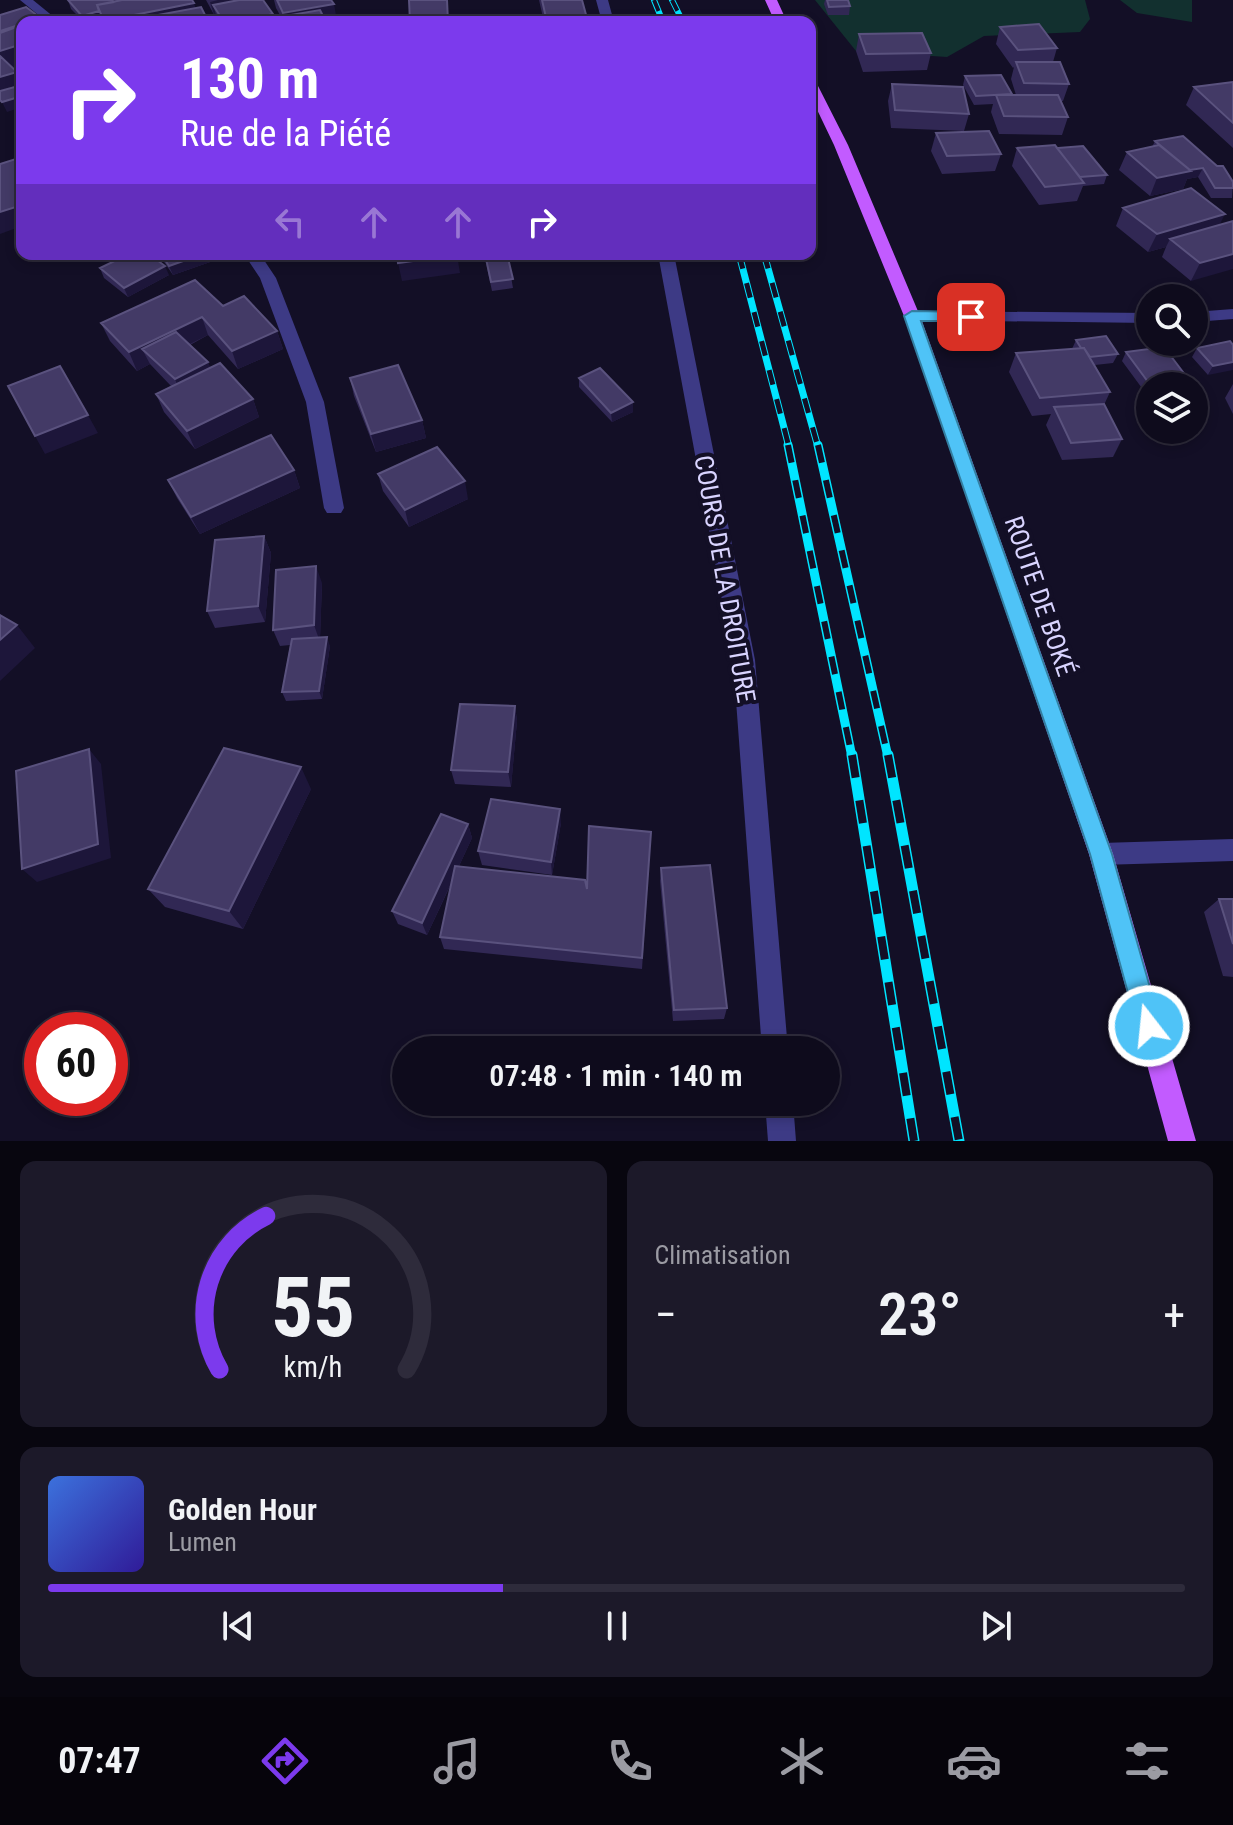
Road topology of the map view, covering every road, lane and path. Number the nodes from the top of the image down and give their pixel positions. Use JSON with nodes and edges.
{"nodes":[{"id":1,"x":26,"y":0,"type":"edge"},
{"id":2,"x":46,"y":16,"type":"edge"},
{"id":3,"x":816,"y":94,"type":"edge"},
{"id":4,"x":256,"y":260,"type":"edge"},
{"id":5,"x":667,"y":260,"type":"edge"},
{"id":6,"x":1233,"y":314,"type":"edge"},
{"id":7,"x":912,"y":316,"type":"junction"},
{"id":8,"x":1208,"y":316,"type":"edge"},
{"id":9,"x":1136,"y":318,"type":"edge"},
{"id":10,"x":334,"y":508,"type":"dead end"},
{"id":11,"x":1233,"y":850,"type":"edge"},
{"id":12,"x":1101,"y":854,"type":"junction"},
{"id":13,"x":774,"y":1036,"type":"edge"},
{"id":14,"x":780,"y":1116,"type":"edge"},
{"id":15,"x":782,"y":1141,"type":"edge"},
{"id":16,"x":1182,"y":1141,"type":"edge"}],
"edges":[{"from":1,"to":2,"type":"street"},
{"from":3,"to":7,"type":"main road","name":"ROUTE DE BOKÉ"},
{"from":4,"to":10,"type":"street"},
{"from":5,"to":13,"type":"street","name":"COURS DE LA DROITURE"},
{"from":6,"to":8,"type":"street"},
{"from":7,"to":9,"type":"street"},
{"from":7,"to":12,"type":"main road","name":"ROUTE DE BOKÉ"},
{"from":11,"to":12,"type":"street"},
{"from":12,"to":16,"type":"main road","name":"ROUTE DE BOKÉ"},
{"from":14,"to":15,"type":"street"}]}
